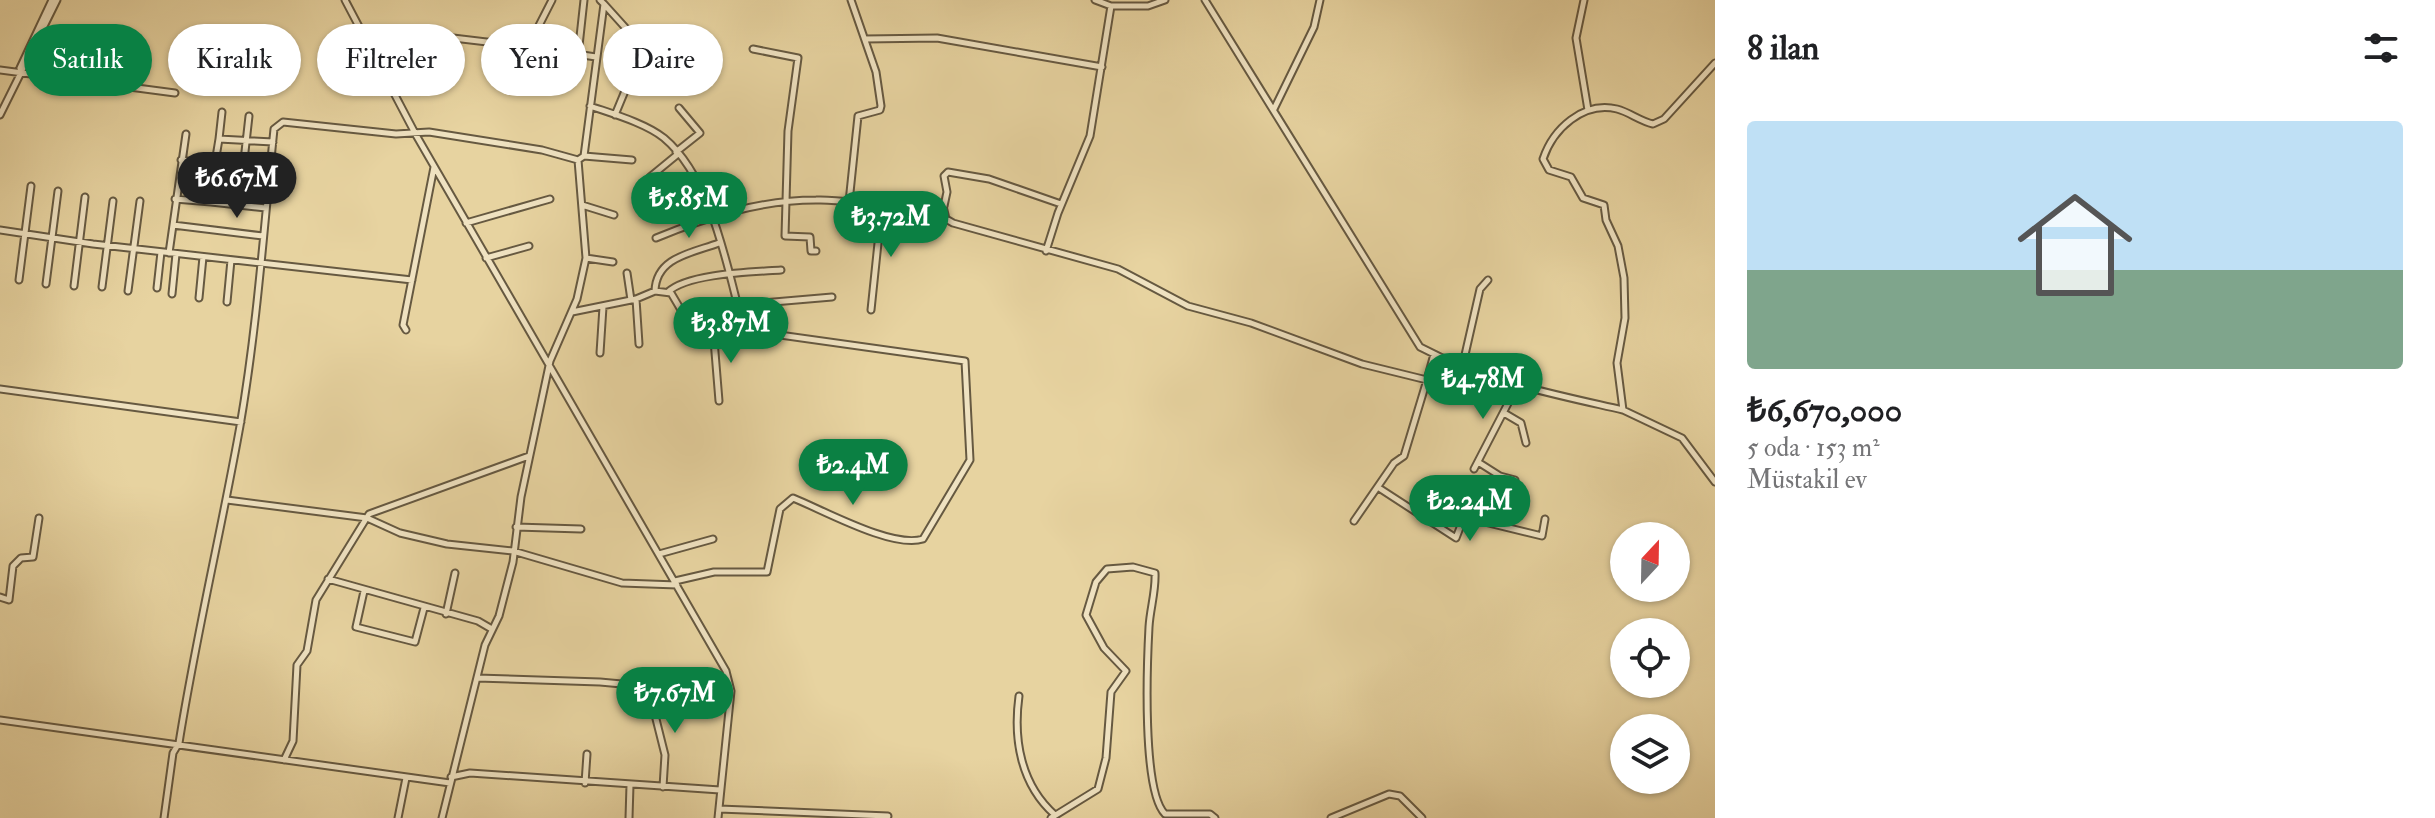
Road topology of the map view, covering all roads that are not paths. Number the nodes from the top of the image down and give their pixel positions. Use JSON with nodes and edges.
{"nodes":[{"id":1,"x":55,"y":0,"type":"edge"},
{"id":2,"x":345,"y":0,"type":"edge"},
{"id":3,"x":552,"y":0,"type":"edge"},
{"id":4,"x":584,"y":0,"type":"edge"},
{"id":5,"x":851,"y":0,"type":"edge"},
{"id":6,"x":1095,"y":0,"type":"edge"},
{"id":7,"x":1165,"y":0,"type":"edge"},
{"id":8,"x":1205,"y":0,"type":"edge"},
{"id":9,"x":1320,"y":0,"type":"edge"},
{"id":10,"x":1584,"y":0,"type":"edge"},
{"id":11,"x":602,"y":2,"type":"edge"},
{"id":12,"x":1111,"y":6,"type":"junction"},
{"id":13,"x":540,"y":24,"type":"edge"},
{"id":14,"x":581,"y":24,"type":"edge"},
{"id":15,"x":622,"y":24,"type":"edge"},
{"id":16,"x":865,"y":39,"type":"junction"},
{"id":17,"x":753,"y":49,"type":"dead end"},
{"id":18,"x":587,"y":56,"type":"edge"},
{"id":19,"x":596,"y":57,"type":"junction"},
{"id":20,"x":1715,"y":63,"type":"edge"},
{"id":21,"x":1102,"y":67,"type":"junction"},
{"id":22,"x":0,"y":70,"type":"edge"},
{"id":23,"x":19,"y":73,"type":"junction"},
{"id":24,"x":168,"y":92,"type":"edge"},
{"id":25,"x":623,"y":96,"type":"edge"},
{"id":26,"x":590,"y":106,"type":"junction"},
{"id":27,"x":0,"y":108,"type":"edge"},
{"id":28,"x":679,"y":108,"type":"dead end"},
{"id":29,"x":1273,"y":109,"type":"junction"},
{"id":30,"x":1588,"y":110,"type":"junction"},
{"id":31,"x":222,"y":112,"type":"dead end"},
{"id":32,"x":0,"y":115,"type":"edge"},
{"id":33,"x":615,"y":115,"type":"junction"},
{"id":34,"x":249,"y":116,"type":"dead end"},
{"id":35,"x":186,"y":134,"type":"dead end"},
{"id":36,"x":416,"y":135,"type":"junction"},
{"id":37,"x":219,"y":139,"type":"junction"},
{"id":38,"x":246,"y":140,"type":"junction"},
{"id":39,"x":273,"y":142,"type":"junction"},
{"id":40,"x":677,"y":153,"type":"junction"},
{"id":41,"x":581,"y":158,"type":"junction"},
{"id":42,"x":181,"y":160,"type":"junction"},
{"id":43,"x":632,"y":160,"type":"dead end"},
{"id":44,"x":215,"y":164,"type":"junction"},
{"id":45,"x":434,"y":167,"type":"junction"},
{"id":46,"x":650,"y":177,"type":"dead end"},
{"id":47,"x":31,"y":186,"type":"dead end"},
{"id":48,"x":58,"y":191,"type":"dead end"},
{"id":49,"x":700,"y":192,"type":"junction"},
{"id":50,"x":85,"y":197,"type":"dead end"},
{"id":51,"x":175,"y":199,"type":"junction"},
{"id":52,"x":550,"y":199,"type":"dead end"},
{"id":53,"x":113,"y":201,"type":"dead end"},
{"id":54,"x":140,"y":201,"type":"dead end"},
{"id":55,"x":211,"y":202,"type":"junction"},
{"id":56,"x":786,"y":202,"type":"junction"},
{"id":57,"x":849,"y":202,"type":"junction"},
{"id":58,"x":1061,"y":204,"type":"junction"},
{"id":59,"x":239,"y":205,"type":"junction"},
{"id":60,"x":582,"y":205,"type":"junction"},
{"id":61,"x":882,"y":205,"type":"junction"},
{"id":62,"x":943,"y":207,"type":"junction"},
{"id":63,"x":266,"y":208,"type":"junction"},
{"id":64,"x":663,"y":211,"type":"dead end"},
{"id":65,"x":614,"y":215,"type":"dead end"},
{"id":66,"x":712,"y":216,"type":"junction"},
{"id":67,"x":466,"y":223,"type":"junction"},
{"id":68,"x":173,"y":225,"type":"junction"},
{"id":69,"x":0,"y":230,"type":"edge"},
{"id":70,"x":25,"y":234,"type":"junction"},
{"id":71,"x":263,"y":236,"type":"junction"},
{"id":72,"x":52,"y":238,"type":"junction"},
{"id":73,"x":656,"y":238,"type":"dead end"},
{"id":74,"x":79,"y":242,"type":"junction"},
{"id":75,"x":719,"y":243,"type":"junction"},
{"id":76,"x":107,"y":245,"type":"junction"},
{"id":77,"x":529,"y":246,"type":"dead end"},
{"id":78,"x":134,"y":249,"type":"junction"},
{"id":79,"x":816,"y":251,"type":"dead end"},
{"id":80,"x":1046,"y":251,"type":"junction"},
{"id":81,"x":161,"y":252,"type":"junction"},
{"id":82,"x":172,"y":253,"type":"junction"},
{"id":83,"x":203,"y":257,"type":"junction"},
{"id":84,"x":486,"y":258,"type":"junction"},
{"id":85,"x":586,"y":258,"type":"junction"},
{"id":86,"x":231,"y":260,"type":"junction"},
{"id":87,"x":613,"y":262,"type":"dead end"},
{"id":88,"x":260,"y":264,"type":"junction"},
{"id":89,"x":781,"y":270,"type":"dead end"},
{"id":90,"x":627,"y":273,"type":"dead end"},
{"id":91,"x":728,"y":274,"type":"junction"},
{"id":92,"x":19,"y":280,"type":"dead end"},
{"id":93,"x":412,"y":280,"type":"junction"},
{"id":94,"x":1488,"y":280,"type":"dead end"},
{"id":95,"x":46,"y":284,"type":"dead end"},
{"id":96,"x":74,"y":286,"type":"dead end"},
{"id":97,"x":102,"y":287,"type":"dead end"},
{"id":98,"x":157,"y":288,"type":"dead end"},
{"id":99,"x":128,"y":291,"type":"dead end"},
{"id":100,"x":655,"y":291,"type":"junction"},
{"id":101,"x":668,"y":292,"type":"junction"},
{"id":102,"x":172,"y":294,"type":"dead end"},
{"id":103,"x":832,"y":297,"type":"dead end"},
{"id":104,"x":199,"y":298,"type":"dead end"},
{"id":105,"x":634,"y":300,"type":"junction"},
{"id":106,"x":227,"y":302,"type":"dead end"},
{"id":107,"x":737,"y":305,"type":"junction"},
{"id":108,"x":603,"y":307,"type":"junction"},
{"id":109,"x":871,"y":310,"type":"dead end"},
{"id":110,"x":707,"y":311,"type":"dead end"},
{"id":111,"x":571,"y":312,"type":"junction"},
{"id":112,"x":406,"y":330,"type":"dead end"},
{"id":113,"x":744,"y":330,"type":"junction"},
{"id":114,"x":639,"y":344,"type":"dead end"},
{"id":115,"x":600,"y":353,"type":"dead end"},
{"id":116,"x":1434,"y":354,"type":"junction"},
{"id":117,"x":550,"y":366,"type":"junction"},
{"id":118,"x":1462,"y":368,"type":"junction"},
{"id":119,"x":1427,"y":380,"type":"junction"},
{"id":120,"x":1517,"y":386,"type":"junction"},
{"id":121,"x":0,"y":389,"type":"edge"},
{"id":122,"x":719,"y":401,"type":"dead end"},
{"id":123,"x":1623,"y":410,"type":"junction"},
{"id":124,"x":1504,"y":413,"type":"junction"},
{"id":125,"x":241,"y":422,"type":"junction"},
{"id":126,"x":1526,"y":443,"type":"dead end"},
{"id":127,"x":529,"y":456,"type":"junction"},
{"id":128,"x":1478,"y":462,"type":"junction"},
{"id":129,"x":1474,"y":469,"type":"dead end"},
{"id":130,"x":1515,"y":480,"type":"dead end"},
{"id":131,"x":1715,"y":482,"type":"edge"},
{"id":132,"x":1379,"y":488,"type":"junction"},
{"id":133,"x":227,"y":500,"type":"junction"},
{"id":134,"x":39,"y":518,"type":"dead end"},
{"id":135,"x":367,"y":518,"type":"junction"},
{"id":136,"x":1545,"y":519,"type":"dead end"},
{"id":137,"x":1354,"y":521,"type":"dead end"},
{"id":138,"x":516,"y":527,"type":"junction"},
{"id":139,"x":581,"y":529,"type":"dead end"},
{"id":140,"x":713,"y":539,"type":"dead end"},
{"id":141,"x":513,"y":551,"type":"junction"},
{"id":142,"x":659,"y":554,"type":"junction"},
{"id":143,"x":455,"y":573,"type":"dead end"},
{"id":144,"x":328,"y":579,"type":"junction"},
{"id":145,"x":676,"y":583,"type":"junction"},
{"id":146,"x":364,"y":591,"type":"junction"},
{"id":147,"x":0,"y":597,"type":"edge"},
{"id":148,"x":424,"y":608,"type":"junction"},
{"id":149,"x":446,"y":614,"type":"junction"},
{"id":150,"x":490,"y":628,"type":"junction"},
{"id":151,"x":477,"y":678,"type":"junction"},
{"id":152,"x":648,"y":687,"type":"junction"},
{"id":153,"x":730,"y":694,"type":"junction"},
{"id":154,"x":1019,"y":696,"type":"dead end"},
{"id":155,"x":0,"y":720,"type":"edge"},
{"id":156,"x":179,"y":743,"type":"junction"},
{"id":157,"x":587,"y":754,"type":"dead end"},
{"id":158,"x":284,"y":760,"type":"junction"},
{"id":159,"x":406,"y":778,"type":"junction"},
{"id":160,"x":450,"y":780,"type":"junction"},
{"id":161,"x":585,"y":783,"type":"junction"},
{"id":162,"x":630,"y":785,"type":"junction"},
{"id":163,"x":663,"y":787,"type":"junction"},
{"id":164,"x":720,"y":790,"type":"junction"},
{"id":165,"x":719,"y":809,"type":"junction"},
{"id":166,"x":888,"y":816,"type":"dead end"},
{"id":167,"x":1053,"y":817,"type":"edge"},
{"id":168,"x":164,"y":818,"type":"edge"},
{"id":169,"x":398,"y":818,"type":"edge"},
{"id":170,"x":442,"y":818,"type":"edge"},
{"id":171,"x":629,"y":818,"type":"edge"},
{"id":172,"x":718,"y":818,"type":"edge"},
{"id":173,"x":1215,"y":818,"type":"edge"},
{"id":174,"x":1331,"y":818,"type":"edge"},
{"id":175,"x":1422,"y":818,"type":"edge"}],
"edges":[{"from":1,"to":23,"type":"street"},
{"from":2,"to":36,"type":"street"},
{"from":3,"to":13,"type":"street"},
{"from":4,"to":14,"type":"street"},
{"from":5,"to":16,"type":"street"},
{"from":6,"to":12,"type":"street"},
{"from":7,"to":12,"type":"street"},
{"from":8,"to":29,"type":"street"},
{"from":9,"to":29,"type":"street"},
{"from":10,"to":30,"type":"street"},
{"from":11,"to":15,"type":"street"},
{"from":11,"to":19,"type":"street"},
{"from":12,"to":21,"type":"street"},
{"from":16,"to":21,"type":"street"},
{"from":16,"to":57,"type":"street"},
{"from":17,"to":56,"type":"street"},
{"from":18,"to":19,"type":"street"},
{"from":19,"to":26,"type":"street"},
{"from":20,"to":30,"type":"street"},
{"from":21,"to":58,"type":"street"},
{"from":22,"to":23,"type":"street"},
{"from":23,"to":24,"type":"street"},
{"from":23,"to":27,"type":"street"},
{"from":23,"to":32,"type":"street"},
{"from":25,"to":33,"type":"street"},
{"from":26,"to":33,"type":"street"},
{"from":26,"to":41,"type":"street"},
{"from":28,"to":40,"type":"street"},
{"from":29,"to":116,"type":"street"},
{"from":30,"to":123,"type":"street"},
{"from":31,"to":37,"type":"street"},
{"from":33,"to":40,"type":"street"},
{"from":34,"to":38,"type":"street"},
{"from":35,"to":42,"type":"street"},
{"from":36,"to":39,"type":"street"},
{"from":36,"to":41,"type":"street"},
{"from":36,"to":45,"type":"street"},
{"from":37,"to":38,"type":"street"},
{"from":37,"to":44,"type":"street"},
{"from":38,"to":39,"type":"street"},
{"from":38,"to":59,"type":"street"},
{"from":39,"to":63,"type":"street"},
{"from":40,"to":46,"type":"street"},
{"from":40,"to":49,"type":"street"},
{"from":41,"to":43,"type":"street"},
{"from":41,"to":60,"type":"street"},
{"from":42,"to":44,"type":"street"},
{"from":42,"to":51,"type":"street"},
{"from":44,"to":55,"type":"street"},
{"from":45,"to":67,"type":"street"},
{"from":45,"to":93,"type":"street"},
{"from":47,"to":70,"type":"street"},
{"from":48,"to":72,"type":"street"},
{"from":49,"to":64,"type":"street"},
{"from":49,"to":66,"type":"street"},
{"from":50,"to":74,"type":"street"},
{"from":51,"to":55,"type":"street"},
{"from":51,"to":68,"type":"street"},
{"from":52,"to":67,"type":"street"},
{"from":53,"to":76,"type":"street"},
{"from":54,"to":78,"type":"street"},
{"from":55,"to":59,"type":"street"},
{"from":56,"to":57,"type":"street"},
{"from":56,"to":66,"type":"street"},
{"from":56,"to":79,"type":"street"},
{"from":57,"to":61,"type":"street"},
{"from":58,"to":62,"type":"street"},
{"from":58,"to":80,"type":"street"},
{"from":59,"to":63,"type":"street"},
{"from":60,"to":65,"type":"street"},
{"from":60,"to":85,"type":"street"},
{"from":61,"to":62,"type":"street"},
{"from":61,"to":109,"type":"street"},
{"from":62,"to":80,"type":"street"},
{"from":63,"to":71,"type":"street"},
{"from":66,"to":73,"type":"street"},
{"from":66,"to":75,"type":"street"},
{"from":67,"to":84,"type":"street"},
{"from":68,"to":71,"type":"street"},
{"from":68,"to":82,"type":"street"},
{"from":69,"to":70,"type":"street"},
{"from":70,"to":72,"type":"street"},
{"from":70,"to":92,"type":"street"},
{"from":71,"to":88,"type":"street"},
{"from":72,"to":74,"type":"street"},
{"from":72,"to":95,"type":"street"},
{"from":74,"to":76,"type":"street"},
{"from":74,"to":96,"type":"street"},
{"from":75,"to":91,"type":"street"},
{"from":75,"to":100,"type":"street"},
{"from":76,"to":78,"type":"street"},
{"from":76,"to":97,"type":"street"},
{"from":77,"to":84,"type":"street"},
{"from":78,"to":81,"type":"street"},
{"from":78,"to":99,"type":"street"},
{"from":80,"to":119,"type":"street"},
{"from":81,"to":82,"type":"street"},
{"from":81,"to":98,"type":"street"},
{"from":82,"to":83,"type":"street"},
{"from":82,"to":102,"type":"street"},
{"from":83,"to":86,"type":"street"},
{"from":83,"to":104,"type":"street"},
{"from":84,"to":117,"type":"street"},
{"from":85,"to":87,"type":"street"},
{"from":85,"to":111,"type":"street"},
{"from":86,"to":88,"type":"street"},
{"from":86,"to":106,"type":"street"},
{"from":88,"to":93,"type":"street"},
{"from":88,"to":125,"type":"street"},
{"from":89,"to":91,"type":"street"},
{"from":90,"to":105,"type":"street"},
{"from":91,"to":101,"type":"street"},
{"from":91,"to":107,"type":"street"},
{"from":93,"to":112,"type":"street"},
{"from":94,"to":118,"type":"street"},
{"from":100,"to":101,"type":"street"},
{"from":100,"to":105,"type":"street"},
{"from":101,"to":110,"type":"street"},
{"from":103,"to":107,"type":"street"},
{"from":105,"to":108,"type":"street"},
{"from":105,"to":114,"type":"street"},
{"from":107,"to":113,"type":"street"},
{"from":108,"to":111,"type":"street"},
{"from":108,"to":115,"type":"street"},
{"from":111,"to":117,"type":"street"},
{"from":113,"to":122,"type":"street"},
{"from":113,"to":145,"type":"street"},
{"from":116,"to":118,"type":"street"},
{"from":116,"to":119,"type":"street"},
{"from":117,"to":127,"type":"street"},
{"from":117,"to":142,"type":"street"},
{"from":118,"to":120,"type":"street"},
{"from":119,"to":132,"type":"street"},
{"from":120,"to":123,"type":"street"},
{"from":120,"to":124,"type":"street"},
{"from":121,"to":125,"type":"street"},
{"from":123,"to":131,"type":"street"},
{"from":124,"to":126,"type":"street"},
{"from":124,"to":128,"type":"street"},
{"from":125,"to":133,"type":"street"},
{"from":127,"to":135,"type":"street"},
{"from":127,"to":138,"type":"street"},
{"from":128,"to":129,"type":"street"},
{"from":128,"to":130,"type":"street"},
{"from":132,"to":136,"type":"street"},
{"from":132,"to":137,"type":"street"},
{"from":133,"to":135,"type":"street"},
{"from":133,"to":156,"type":"street"},
{"from":134,"to":147,"type":"street"},
{"from":135,"to":141,"type":"street"},
{"from":135,"to":144,"type":"street"},
{"from":138,"to":139,"type":"street"},
{"from":138,"to":141,"type":"street"},
{"from":140,"to":142,"type":"street"},
{"from":141,"to":145,"type":"street"},
{"from":141,"to":150,"type":"street"},
{"from":142,"to":145,"type":"street"},
{"from":143,"to":149,"type":"street"},
{"from":144,"to":146,"type":"street"},
{"from":144,"to":158,"type":"street"},
{"from":145,"to":153,"type":"street"},
{"from":146,"to":148,"type":"street"},
{"from":146,"to":148,"type":"street"},
{"from":148,"to":149,"type":"street"},
{"from":149,"to":150,"type":"street"},
{"from":150,"to":151,"type":"street"},
{"from":151,"to":152,"type":"street"},
{"from":151,"to":160,"type":"street"},
{"from":152,"to":153,"type":"street"},
{"from":152,"to":163,"type":"street"},
{"from":153,"to":164,"type":"street"},
{"from":154,"to":167,"type":"street"},
{"from":155,"to":156,"type":"street"},
{"from":156,"to":158,"type":"street"},
{"from":156,"to":168,"type":"street"},
{"from":157,"to":161,"type":"street"},
{"from":158,"to":159,"type":"street"},
{"from":159,"to":160,"type":"street"},
{"from":159,"to":169,"type":"street"},
{"from":160,"to":161,"type":"street"},
{"from":160,"to":170,"type":"street"},
{"from":161,"to":162,"type":"street"},
{"from":162,"to":163,"type":"street"},
{"from":162,"to":171,"type":"street"},
{"from":163,"to":164,"type":"street"},
{"from":164,"to":165,"type":"street"},
{"from":165,"to":166,"type":"street"},
{"from":165,"to":172,"type":"street"},
{"from":167,"to":173,"type":"street"},
{"from":174,"to":175,"type":"street"}]}
